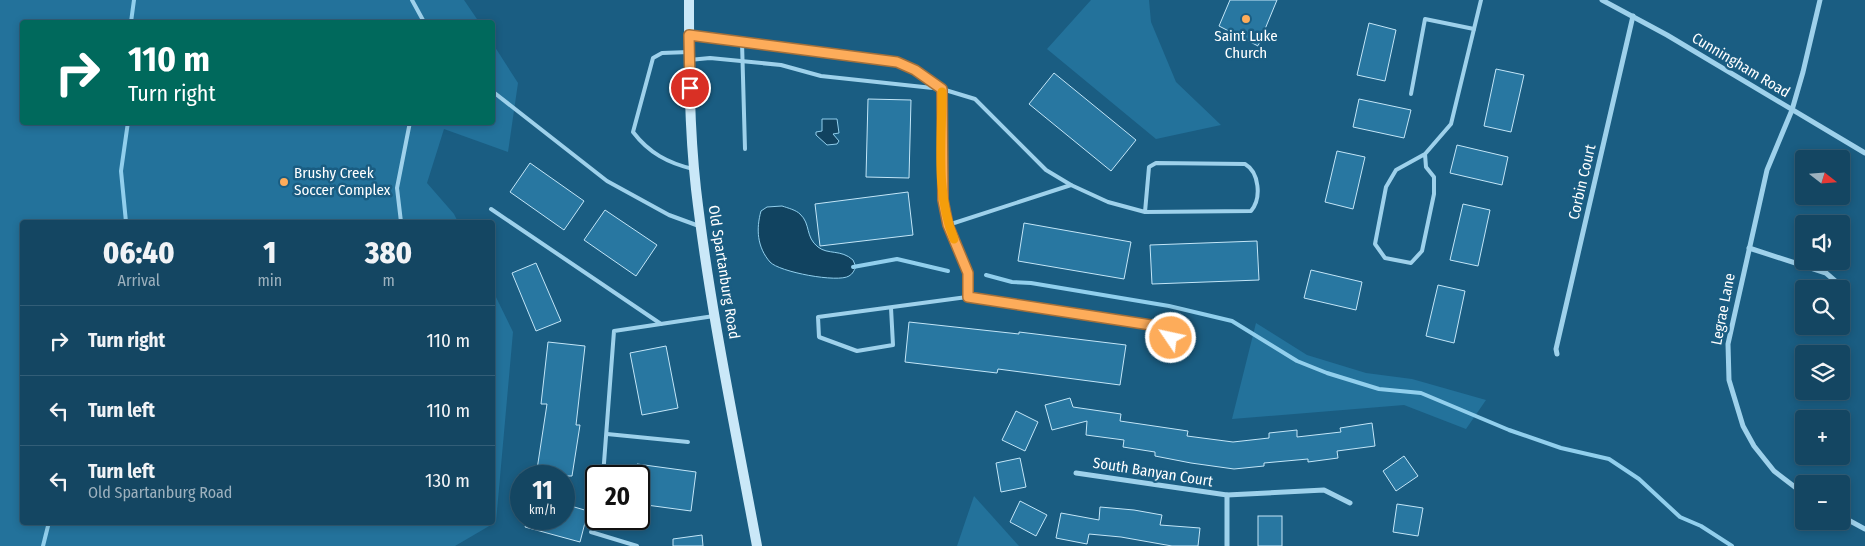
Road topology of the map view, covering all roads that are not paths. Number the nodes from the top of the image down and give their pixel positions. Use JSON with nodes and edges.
{"nodes":[{"id":1,"x":412,"y":0,"type":"edge"},
{"id":2,"x":689,"y":0,"type":"edge"},
{"id":3,"x":1480,"y":0,"type":"edge"},
{"id":4,"x":1602,"y":0,"type":"edge"},
{"id":5,"x":1820,"y":0,"type":"edge"},
{"id":6,"x":1633,"y":16,"type":"junction"},
{"id":7,"x":423,"y":20,"type":"edge"},
{"id":8,"x":1474,"y":28,"type":"junction"},
{"id":9,"x":689,"y":35,"type":"junction"},
{"id":10,"x":742,"y":42,"type":"junction"},
{"id":11,"x":689,"y":56,"type":"junction"},
{"id":12,"x":742,"y":62,"type":"junction"},
{"id":13,"x":942,"y":89,"type":"junction"},
{"id":14,"x":495,"y":93,"type":"edge"},
{"id":15,"x":1410,"y":94,"type":"dead end"},
{"id":16,"x":1792,"y":110,"type":"junction"},
{"id":17,"x":409,"y":125,"type":"edge"},
{"id":18,"x":745,"y":149,"type":"dead end"},
{"id":19,"x":1865,"y":153,"type":"edge"},
{"id":20,"x":1425,"y":154,"type":"junction"},
{"id":21,"x":695,"y":169,"type":"junction"},
{"id":22,"x":1071,"y":185,"type":"junction"},
{"id":23,"x":491,"y":209,"type":"dead end"},
{"id":24,"x":1145,"y":212,"type":"junction"},
{"id":25,"x":401,"y":220,"type":"edge"},
{"id":26,"x":948,"y":225,"type":"junction"},
{"id":27,"x":701,"y":226,"type":"junction"},
{"id":28,"x":1748,"y":248,"type":"junction"},
{"id":29,"x":1834,"y":280,"type":"edge"},
{"id":30,"x":968,"y":297,"type":"junction"},
{"id":31,"x":890,"y":308,"type":"junction"},
{"id":32,"x":714,"y":316,"type":"junction"},
{"id":33,"x":661,"y":325,"type":"junction"},
{"id":34,"x":1171,"y":338,"type":"dead end"},
{"id":35,"x":1557,"y":354,"type":"dead end"},
{"id":36,"x":606,"y":434,"type":"junction"},
{"id":37,"x":688,"y":442,"type":"dead end"},
{"id":38,"x":604,"y":465,"type":"edge"},
{"id":39,"x":1076,"y":473,"type":"dead end"},
{"id":40,"x":1795,"y":488,"type":"edge"},
{"id":41,"x":1226,"y":495,"type":"junction"},
{"id":42,"x":1350,"y":503,"type":"dead end"},
{"id":43,"x":1850,"y":521,"type":"edge"},
{"id":44,"x":1865,"y":529,"type":"edge"},
{"id":45,"x":591,"y":532,"type":"dead end"},
{"id":46,"x":637,"y":546,"type":"edge"},
{"id":47,"x":757,"y":546,"type":"edge"},
{"id":48,"x":1227,"y":546,"type":"edge"}],
"edges":[{"from":1,"to":7,"type":"lane"},
{"from":2,"to":9,"type":"main road","name":"Old Spartanburg Road"},
{"from":3,"to":8,"type":"lane"},
{"from":4,"to":6,"type":"street","name":"Cunningham Road"},
{"from":5,"to":16,"type":"street","name":"Legrae Lane"},
{"from":6,"to":16,"type":"street","name":"Cunningham Road"},
{"from":6,"to":35,"type":"street","name":"Corbin Court"},
{"from":8,"to":15,"type":"lane"},
{"from":8,"to":20,"type":"lane"},
{"from":9,"to":10,"type":"lane"},
{"from":9,"to":11,"type":"main road","name":"Old Spartanburg Road"},
{"from":10,"to":12,"type":"lane"},
{"from":10,"to":13,"type":"lane"},
{"from":11,"to":12,"type":"lane"},
{"from":11,"to":21,"type":"main road","name":"Old Spartanburg Road"},
{"from":11,"to":21,"type":"lane"},
{"from":12,"to":13,"type":"lane"},
{"from":12,"to":18,"type":"lane"},
{"from":13,"to":22,"type":"lane"},
{"from":13,"to":26,"type":"lane"},
{"from":14,"to":27,"type":"lane"},
{"from":16,"to":19,"type":"street","name":"Cunningham Road"},
{"from":16,"to":28,"type":"street","name":"Legrae Lane"},
{"from":17,"to":25,"type":"lane"},
{"from":20,"to":20,"type":"lane"},
{"from":21,"to":27,"type":"main road","name":"Old Spartanburg Road"},
{"from":22,"to":24,"type":"lane"},
{"from":22,"to":26,"type":"lane"},
{"from":23,"to":33,"type":"lane"},
{"from":24,"to":24,"type":"lane"},
{"from":26,"to":30,"type":"lane"},
{"from":27,"to":32,"type":"main road","name":"Old Spartanburg Road"},
{"from":28,"to":29,"type":"street"},
{"from":28,"to":40,"type":"street","name":"Legrae Lane"},
{"from":30,"to":31,"type":"lane"},
{"from":30,"to":34,"type":"lane"},
{"from":31,"to":31,"type":"lane"},
{"from":32,"to":33,"type":"lane"},
{"from":32,"to":47,"type":"main road","name":"Old Spartanburg Road"},
{"from":33,"to":36,"type":"lane"},
{"from":36,"to":37,"type":"lane"},
{"from":36,"to":38,"type":"lane"},
{"from":39,"to":41,"type":"street","name":"South Banyan Court"},
{"from":41,"to":42,"type":"street","name":"South Banyan Court"},
{"from":41,"to":48,"type":"street"},
{"from":43,"to":44,"type":"street"},
{"from":45,"to":46,"type":"lane"}]}
